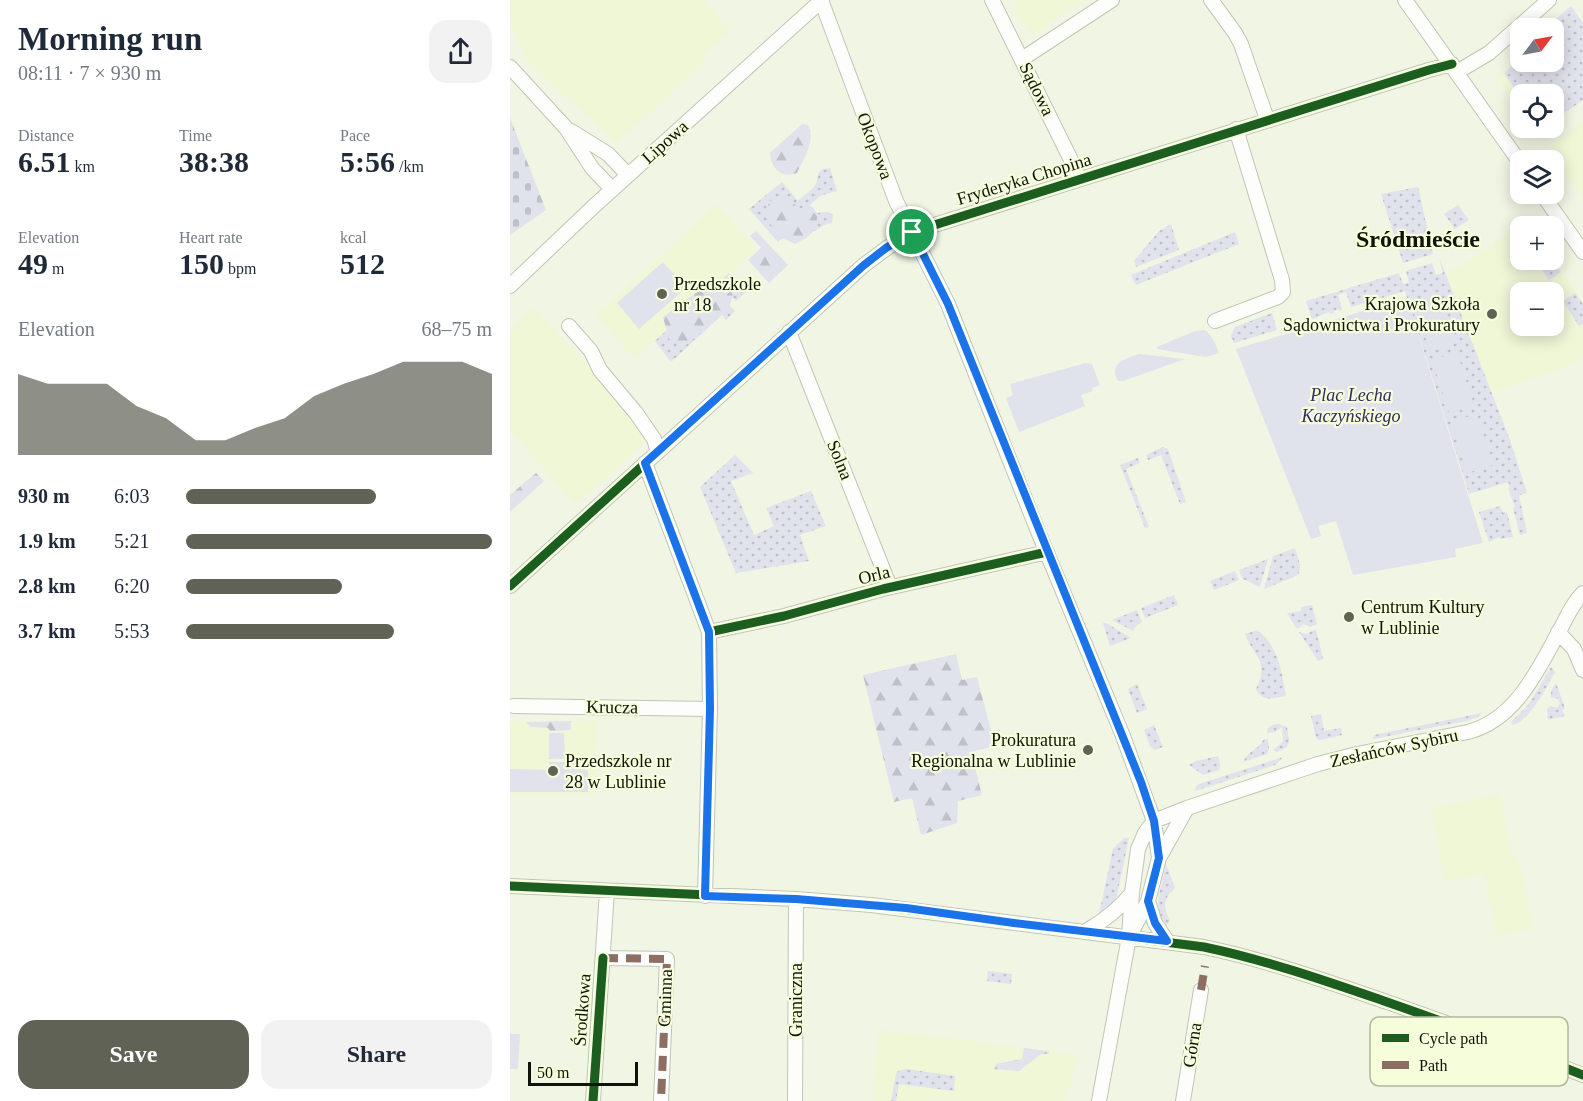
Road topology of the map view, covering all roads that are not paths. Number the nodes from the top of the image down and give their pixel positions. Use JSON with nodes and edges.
{"nodes":[{"id":1,"x":821,"y":0,"type":"edge"},
{"id":2,"x":992,"y":0,"type":"edge"},
{"id":3,"x":1112,"y":0,"type":"edge"},
{"id":4,"x":1211,"y":0,"type":"edge"},
{"id":5,"x":1406,"y":0,"type":"edge"},
{"id":6,"x":1549,"y":0,"type":"edge"},
{"id":7,"x":1022,"y":59,"type":"junction"},
{"id":8,"x":510,"y":67,"type":"edge"},
{"id":9,"x":1454,"y":68,"type":"junction"},
{"id":10,"x":1267,"y":119,"type":"junction"},
{"id":11,"x":566,"y":128,"type":"junction"},
{"id":12,"x":1236,"y":129,"type":"junction"},
{"id":13,"x":1511,"y":150,"type":"edge"},
{"id":14,"x":628,"y":175,"type":"junction"},
{"id":15,"x":1079,"y":179,"type":"junction"},
{"id":16,"x":612,"y":189,"type":"junction"},
{"id":17,"x":1549,"y":204,"type":"edge"},
{"id":18,"x":912,"y":232,"type":"junction"},
{"id":19,"x":1583,"y":252,"type":"edge"},
{"id":20,"x":510,"y":286,"type":"edge"},
{"id":21,"x":1215,"y":321,"type":"dead end"},
{"id":22,"x":569,"y":326,"type":"dead end"},
{"id":23,"x":789,"y":332,"type":"junction"},
{"id":24,"x":658,"y":452,"type":"junction"},
{"id":25,"x":645,"y":463,"type":"junction"},
{"id":26,"x":1047,"y":552,"type":"junction"},
{"id":27,"x":510,"y":586,"type":"edge"},
{"id":28,"x":890,"y":587,"type":"junction"},
{"id":29,"x":1583,"y":593,"type":"edge"},
{"id":30,"x":709,"y":632,"type":"junction"},
{"id":31,"x":1558,"y":632,"type":"junction"},
{"id":32,"x":1583,"y":670,"type":"edge"},
{"id":33,"x":514,"y":706,"type":"dead end"},
{"id":34,"x":710,"y":709,"type":"junction"},
{"id":35,"x":1187,"y":808,"type":"junction"},
{"id":36,"x":1154,"y":821,"type":"junction"},
{"id":37,"x":1159,"y":858,"type":"junction"},
{"id":38,"x":510,"y":886,"type":"edge"},
{"id":39,"x":608,"y":891,"type":"junction"},
{"id":40,"x":1132,"y":893,"type":"junction"},
{"id":41,"x":705,"y":896,"type":"junction"},
{"id":42,"x":796,"y":899,"type":"junction"},
{"id":43,"x":1148,"y":901,"type":"junction"},
{"id":44,"x":1086,"y":931,"type":"junction"},
{"id":45,"x":1129,"y":937,"type":"junction"},
{"id":46,"x":1167,"y":941,"type":"junction"},
{"id":47,"x":603,"y":958,"type":"junction"},
{"id":48,"x":1201,"y":990,"type":"dead end"},
{"id":49,"x":1427,"y":1017,"type":"edge"},
{"id":50,"x":1568,"y":1069,"type":"edge"},
{"id":51,"x":1583,"y":1075,"type":"edge"},
{"id":52,"x":593,"y":1101,"type":"edge"},
{"id":53,"x":661,"y":1101,"type":"edge"},
{"id":54,"x":795,"y":1101,"type":"edge"},
{"id":55,"x":1099,"y":1101,"type":"edge"},
{"id":56,"x":1183,"y":1101,"type":"edge"}],
"edges":[{"from":1,"to":14,"type":"street","name":"Lipowa"},
{"from":1,"to":18,"type":"street","name":"Okopowa"},
{"from":2,"to":7,"type":"street","name":"Sądowa"},
{"from":3,"to":7,"type":"street"},
{"from":4,"to":10,"type":"street"},
{"from":5,"to":9,"type":"street"},
{"from":6,"to":9,"type":"street","name":"Fryderyka Chopina"},
{"from":7,"to":15,"type":"street","name":"Sądowa"},
{"from":8,"to":11,"type":"street"},
{"from":9,"to":10,"type":"street","name":"Fryderyka Chopina"},
{"from":9,"to":13,"type":"street"},
{"from":10,"to":12,"type":"street","name":"Fryderyka Chopina"},
{"from":11,"to":14,"type":"street"},
{"from":11,"to":16,"type":"street"},
{"from":12,"to":15,"type":"street","name":"Fryderyka Chopina"},
{"from":12,"to":21,"type":"street"},
{"from":14,"to":16,"type":"street","name":"Lipowa"},
{"from":15,"to":18,"type":"street","name":"Fryderyka Chopina"},
{"from":16,"to":20,"type":"street","name":"Lipowa"},
{"from":17,"to":19,"type":"street"},
{"from":18,"to":23,"type":"street","name":"Fryderyka Chopina"},
{"from":18,"to":26,"type":"street","name":"Okopowa"},
{"from":22,"to":24,"type":"street"},
{"from":23,"to":24,"type":"street","name":"Fryderyka Chopina"},
{"from":23,"to":28,"type":"street","name":"Solna"},
{"from":24,"to":25,"type":"street","name":"Fryderyka Chopina"},
{"from":25,"to":27,"type":"street","name":"Fryderyka Chopina"},
{"from":25,"to":30,"type":"street"},
{"from":26,"to":28,"type":"street","name":"Orla"},
{"from":26,"to":36,"type":"street","name":"Okopowa"},
{"from":28,"to":30,"type":"street","name":"Orla"},
{"from":29,"to":31,"type":"street","name":"Zesłańców Sybiru"},
{"from":30,"to":34,"type":"street"},
{"from":31,"to":32,"type":"street"},
{"from":31,"to":35,"type":"street","name":"Zesłańców Sybiru"},
{"from":33,"to":34,"type":"street","name":"Krucza"},
{"from":34,"to":41,"type":"street"},
{"from":35,"to":36,"type":"street","name":"Zesłańców Sybiru"},
{"from":35,"to":37,"type":"street"},
{"from":36,"to":37,"type":"street","name":"Okopowa"},
{"from":36,"to":40,"type":"street"},
{"from":37,"to":43,"type":"street","name":"Okopowa"},
{"from":38,"to":39,"type":"street"},
{"from":39,"to":41,"type":"street"},
{"from":39,"to":47,"type":"street","name":"Środkowa"},
{"from":40,"to":44,"type":"street"},
{"from":40,"to":45,"type":"street"},
{"from":41,"to":42,"type":"street"},
{"from":42,"to":44,"type":"street"},
{"from":42,"to":54,"type":"street","name":"Graniczna"},
{"from":43,"to":45,"type":"street","name":"Okopowa"},
{"from":43,"to":46,"type":"street"},
{"from":44,"to":45,"type":"street"},
{"from":45,"to":46,"type":"street"},
{"from":45,"to":55,"type":"street"},
{"from":46,"to":49,"type":"street"},
{"from":47,"to":52,"type":"street","name":"Środkowa"},
{"from":47,"to":53,"type":"street","name":"Gminna"},
{"from":48,"to":56,"type":"street","name":"Górna"},
{"from":50,"to":51,"type":"street"}]}
